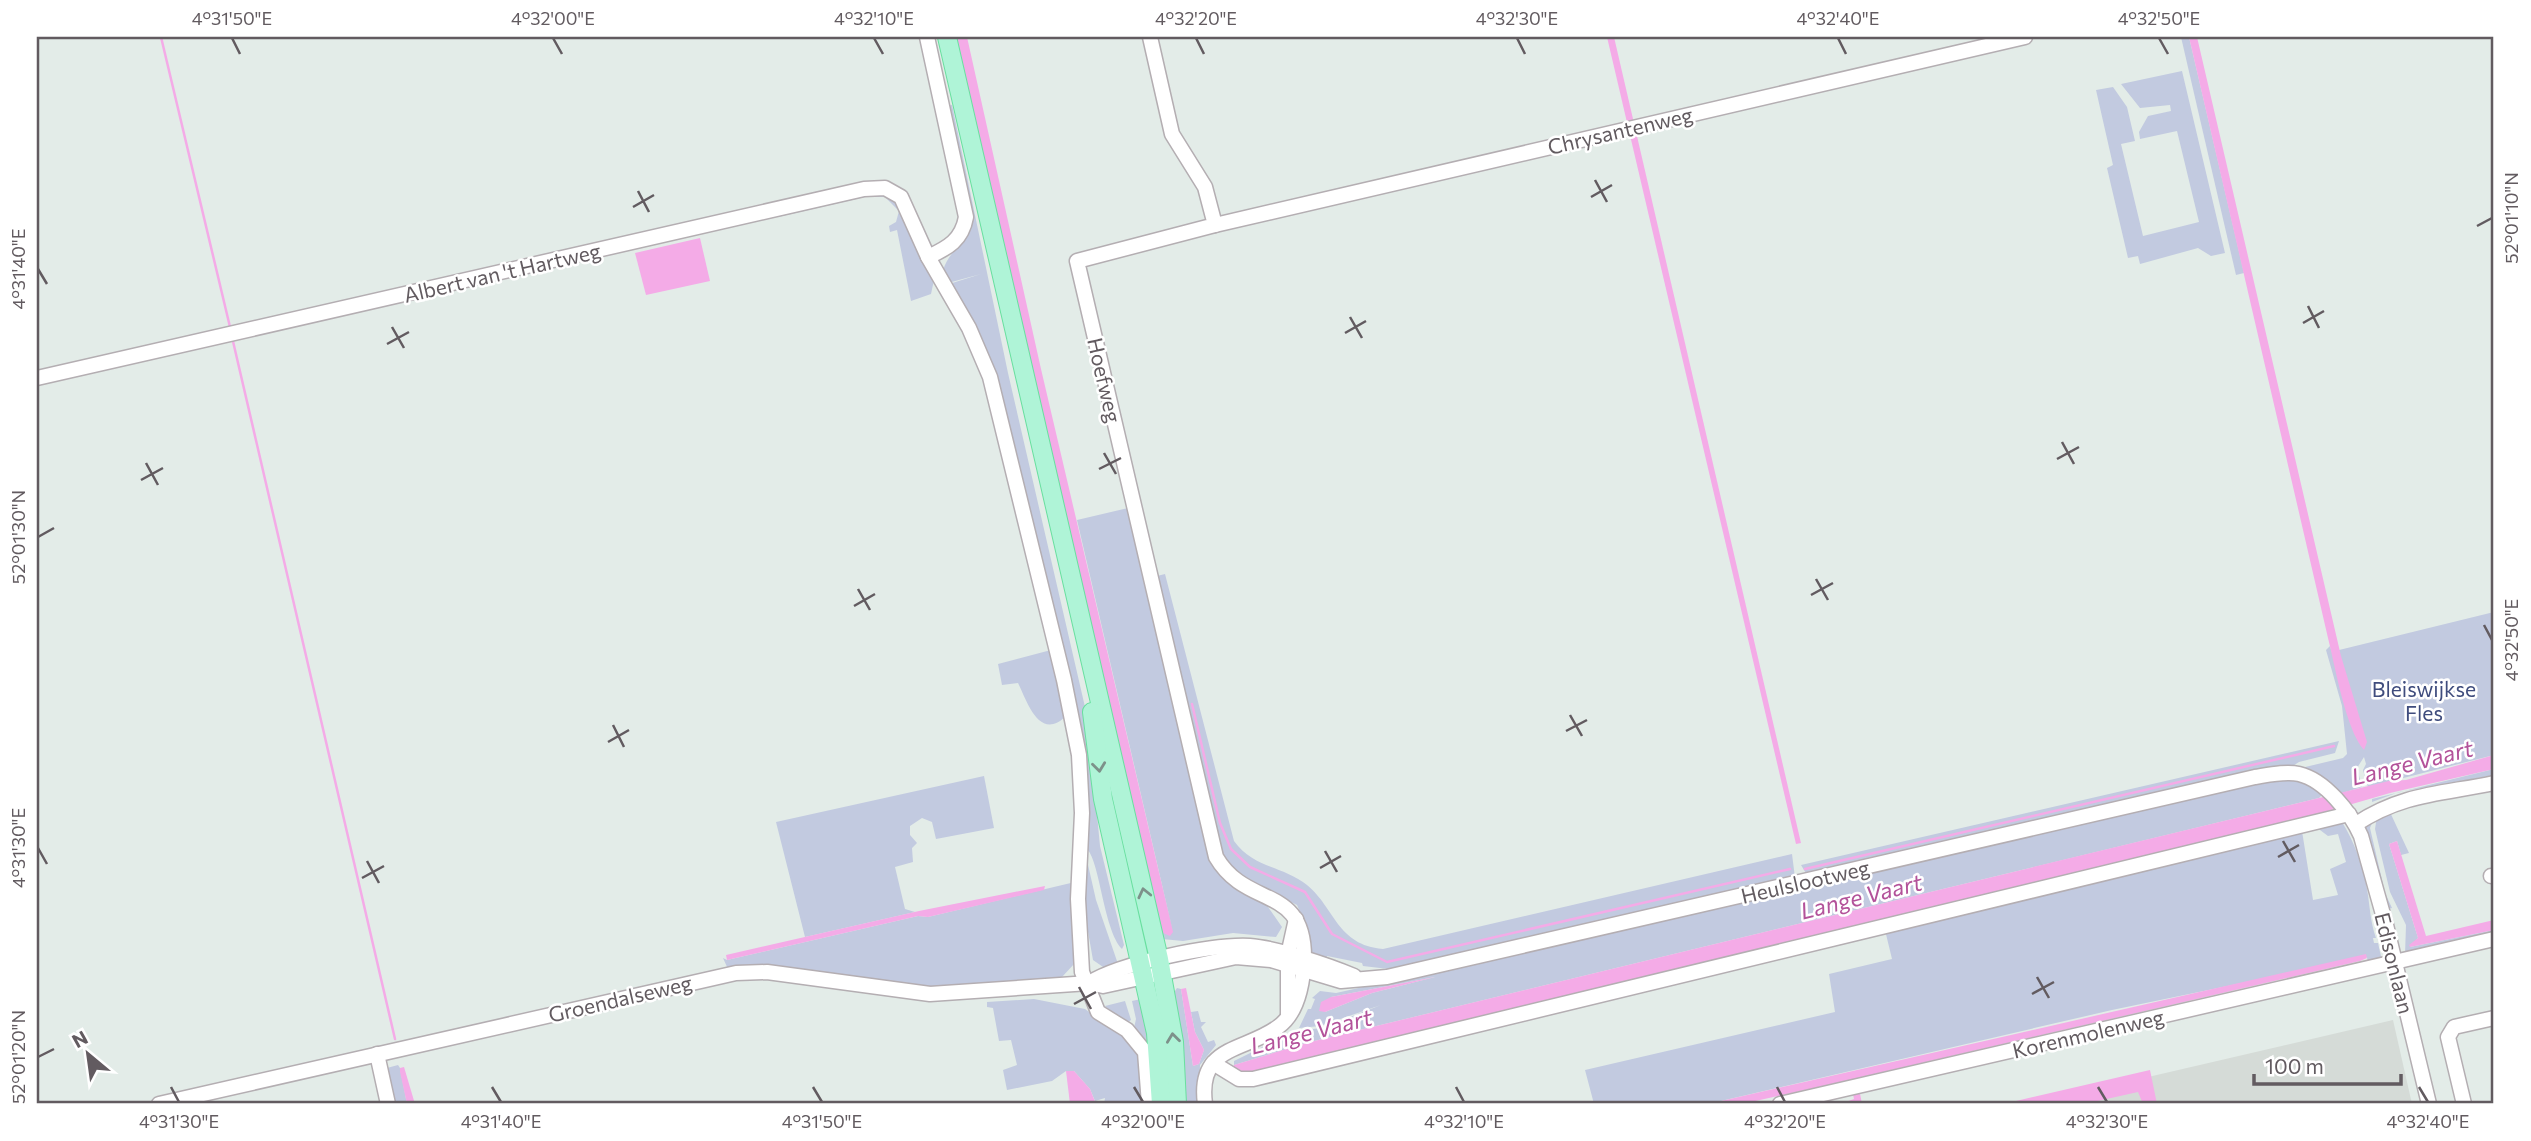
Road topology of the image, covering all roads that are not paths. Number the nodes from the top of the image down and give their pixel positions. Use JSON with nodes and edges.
{"nodes":[{"id":1,"x":927,"y":37,"type":"edge"},
{"id":2,"x":939,"y":37,"type":"edge"},
{"id":3,"x":947,"y":37,"type":"edge"},
{"id":4,"x":1150,"y":37,"type":"edge"},
{"id":5,"x":2025,"y":37,"type":"edge"},
{"id":6,"x":1215,"y":225,"type":"junction"},
{"id":7,"x":928,"y":257,"type":"junction"},
{"id":8,"x":37,"y":379,"type":"edge"},
{"id":9,"x":2494,"y":783,"type":"edge"},
{"id":10,"x":2353,"y":819,"type":"junction"},
{"id":11,"x":1296,"y":919,"type":"junction"},
{"id":12,"x":2494,"y":939,"type":"edge"},
{"id":13,"x":1288,"y":960,"type":"junction"},
{"id":14,"x":2396,"y":962,"type":"junction"},
{"id":15,"x":1303,"y":965,"type":"junction"},
{"id":16,"x":1161,"y":966,"type":"junction"},
{"id":17,"x":1142,"y":971,"type":"junction"},
{"id":18,"x":1088,"y":983,"type":"junction"},
{"id":19,"x":1289,"y":1014,"type":"junction"},
{"id":20,"x":2494,"y":1018,"type":"edge"},
{"id":21,"x":377,"y":1054,"type":"junction"},
{"id":22,"x":1213,"y":1063,"type":"junction"},
{"id":23,"x":159,"y":1104,"type":"edge"},
{"id":24,"x":388,"y":1104,"type":"edge"},
{"id":25,"x":1149,"y":1104,"type":"edge"},
{"id":26,"x":1161,"y":1104,"type":"edge"},
{"id":27,"x":1177,"y":1104,"type":"edge"},
{"id":28,"x":1205,"y":1104,"type":"edge"},
{"id":29,"x":1780,"y":1104,"type":"edge"},
{"id":30,"x":2429,"y":1104,"type":"edge"},
{"id":31,"x":2464,"y":1104,"type":"edge"}],
"edges":[{"from":1,"to":7,"type":"street"},
{"from":2,"to":17,"type":"main road","one_way":true},
{"from":16,"to":3,"type":"main road","one_way":true},
{"from":4,"to":6,"type":"street"},
{"from":5,"to":6,"type":"street","name":"Chrysantenweg"},
{"from":6,"to":11,"type":"street","name":"Hoefweg"},
{"from":7,"to":8,"type":"street","name":"Albert van 't Hartweg"},
{"from":7,"to":18,"type":"street"},
{"from":9,"to":10,"type":"street"},
{"from":10,"to":14,"type":"street","name":"Edisonlaan"},
{"from":10,"to":15,"type":"street","name":"Heulslootweg"},
{"from":10,"to":22,"type":"street"},
{"from":11,"to":13,"type":"street"},
{"from":11,"to":15,"type":"street"},
{"from":12,"to":14,"type":"street","name":"Korenmolenweg"},
{"from":13,"to":15,"type":"street","name":"Heulslootweg"},
{"from":13,"to":16,"type":"street","name":"Heulslootweg"},
{"from":13,"to":19,"type":"street"},
{"from":14,"to":29,"type":"street","name":"Korenmolenweg"},
{"from":14,"to":30,"type":"street","name":"Edisonlaan"},
{"from":15,"to":19,"type":"street"},
{"from":16,"to":17,"type":"street","name":"Heulslootweg"},
{"from":27,"to":16,"type":"main road","one_way":true},
{"from":17,"to":18,"type":"street","name":"Groendalseweg"},
{"from":17,"to":26,"type":"main road"},
{"from":18,"to":21,"type":"street","name":"Groendalseweg"},
{"from":18,"to":25,"type":"street"},
{"from":19,"to":22,"type":"street"},
{"from":20,"to":31,"type":"street"},
{"from":21,"to":23,"type":"street","name":"Groendalseweg"},
{"from":21,"to":24,"type":"street"},
{"from":22,"to":28,"type":"street"}]}
